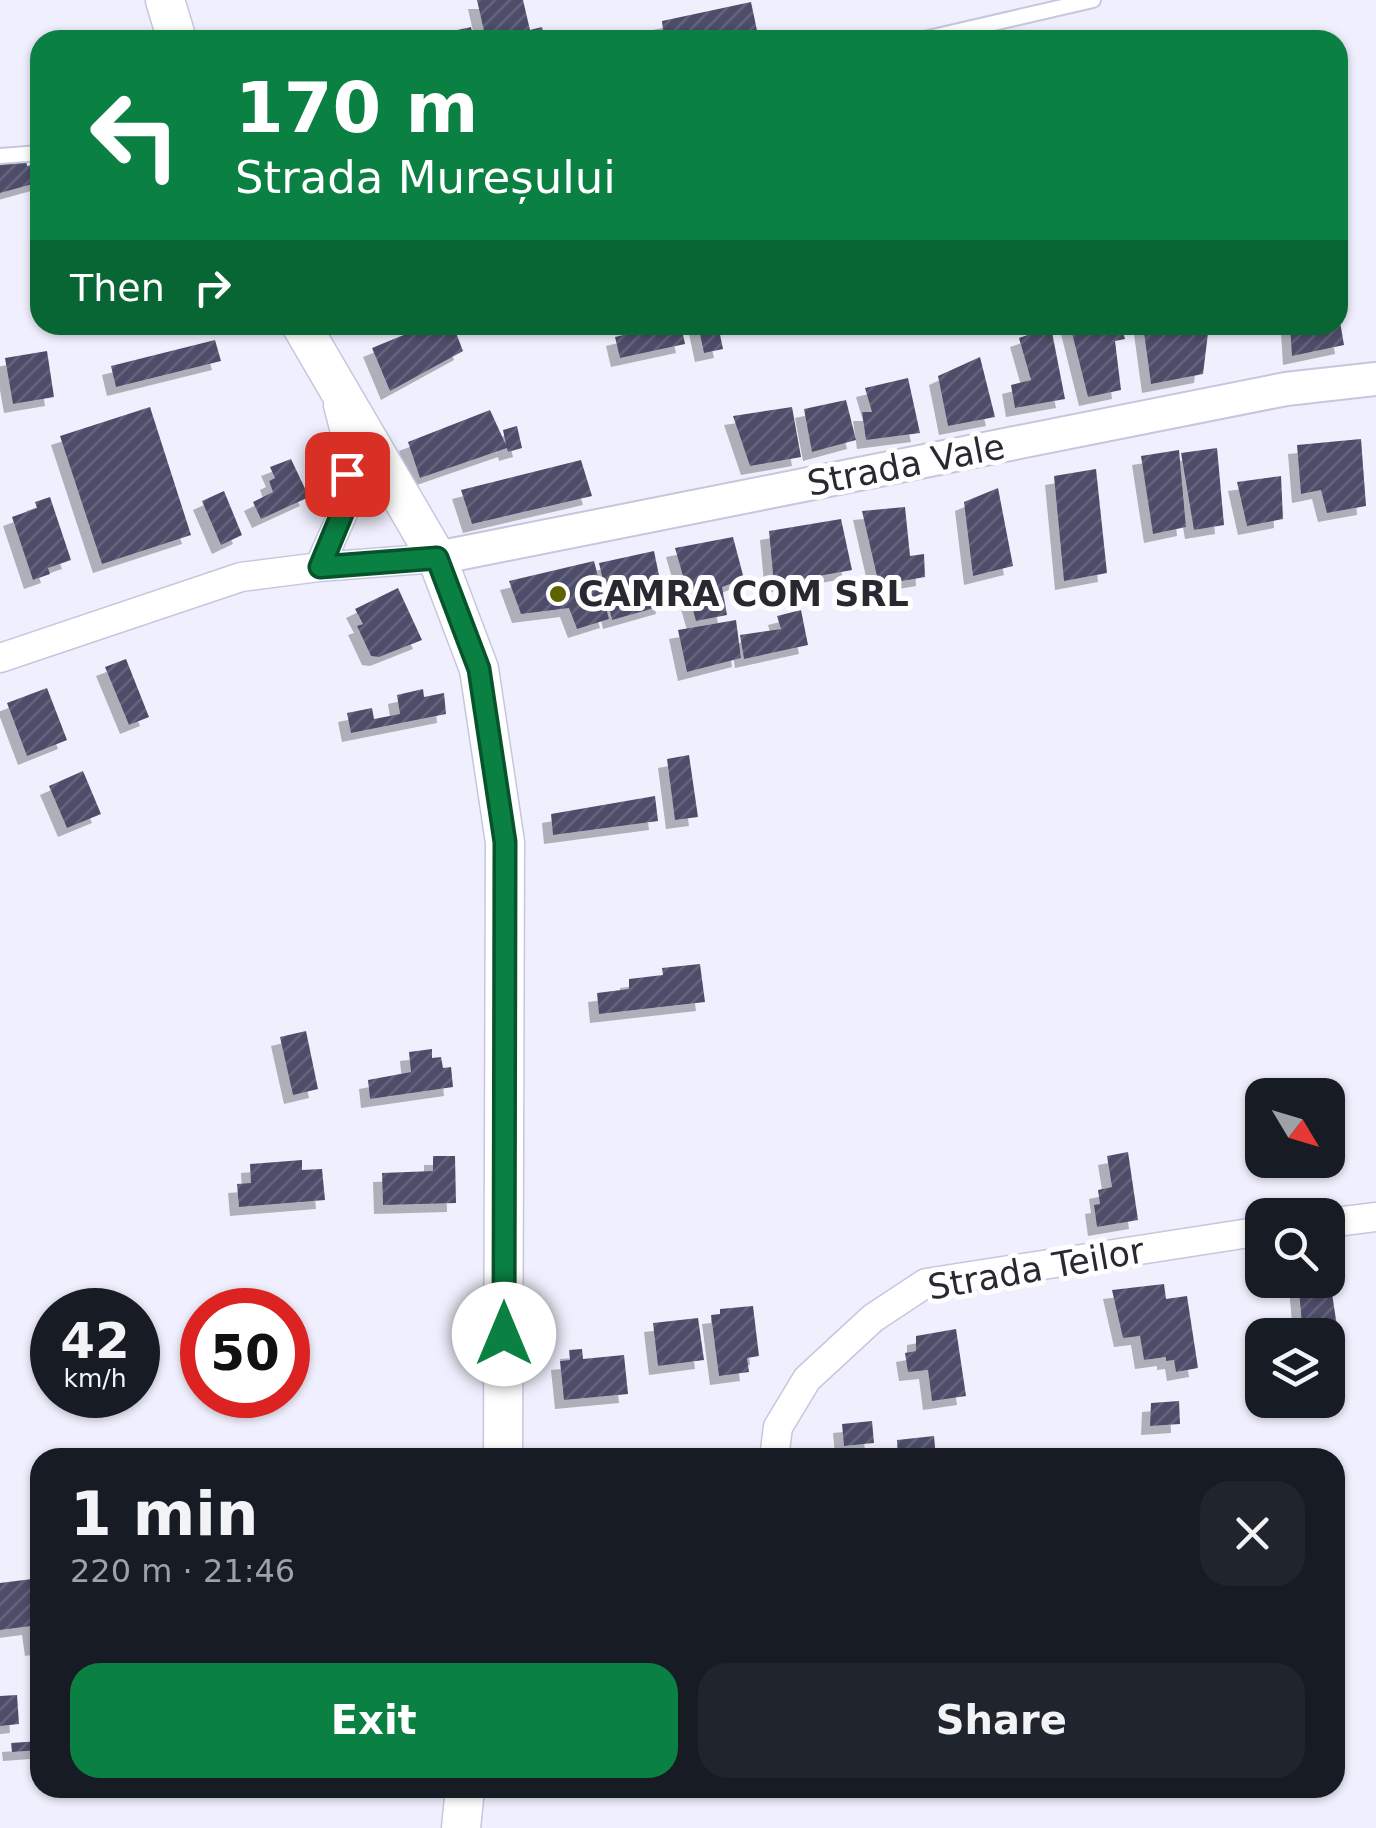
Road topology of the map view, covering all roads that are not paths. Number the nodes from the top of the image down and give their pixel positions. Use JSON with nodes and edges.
{"nodes":[{"id":1,"x":165,"y":0,"type":"edge"},
{"id":2,"x":1093,"y":0,"type":"edge"},
{"id":3,"x":174,"y":30,"type":"edge"},
{"id":4,"x":963,"y":30,"type":"edge"},
{"id":5,"x":30,"y":153,"type":"edge"},
{"id":6,"x":0,"y":156,"type":"edge"},
{"id":7,"x":307,"y":335,"type":"edge"},
{"id":8,"x":332,"y":379,"type":"junction"},
{"id":9,"x":1376,"y":379,"type":"edge"},
{"id":10,"x":437,"y":558,"type":"junction"},
{"id":11,"x":320,"y":567,"type":"junction"},
{"id":12,"x":0,"y":658,"type":"edge"},
{"id":13,"x":1376,"y":1217,"type":"edge"},
{"id":14,"x":1345,"y":1221,"type":"edge"},
{"id":15,"x":1245,"y":1235,"type":"edge"},
{"id":16,"x":503,"y":1448,"type":"edge"},
{"id":17,"x":775,"y":1448,"type":"edge"},
{"id":18,"x":464,"y":1798,"type":"edge"},
{"id":19,"x":461,"y":1828,"type":"edge"}],
"edges":[{"from":1,"to":3,"type":"main road"},
{"from":2,"to":4,"type":"lane"},
{"from":5,"to":6,"type":"lane"},
{"from":7,"to":8,"type":"main road"},
{"from":8,"to":10,"type":"main road"},
{"from":8,"to":11,"type":"street"},
{"from":9,"to":10,"type":"street","name":"Strada Vale"},
{"from":10,"to":11,"type":"street"},
{"from":10,"to":16,"type":"main road"},
{"from":11,"to":12,"type":"street"},
{"from":13,"to":14,"type":"street"},
{"from":15,"to":17,"type":"street","name":"Strada Teilor"},
{"from":18,"to":19,"type":"main road"}]}
